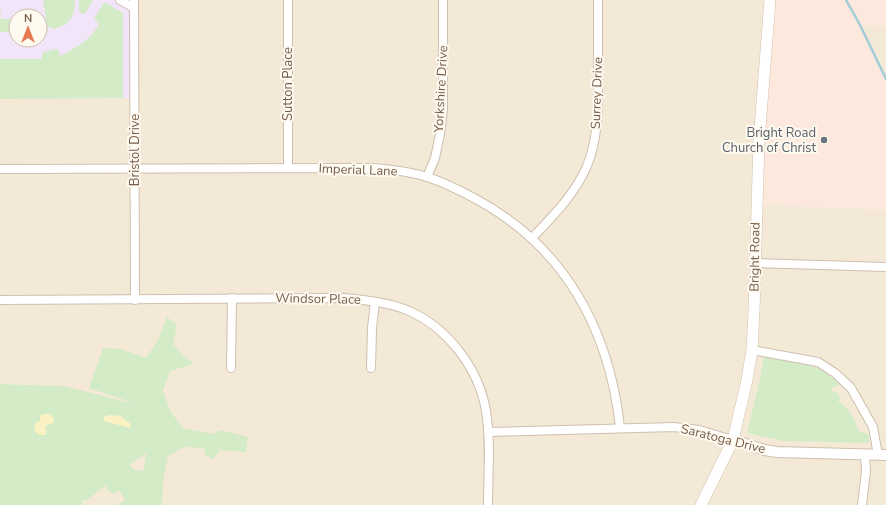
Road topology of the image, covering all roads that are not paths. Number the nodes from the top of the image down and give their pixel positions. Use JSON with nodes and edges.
{"nodes":[{"id":1,"x":120,"y":0,"type":"edge"},
{"id":2,"x":288,"y":0,"type":"edge"},
{"id":3,"x":443,"y":0,"type":"edge"},
{"id":4,"x":598,"y":0,"type":"edge"},
{"id":5,"x":770,"y":0,"type":"edge"},
{"id":6,"x":134,"y":4,"type":"edge"},
{"id":7,"x":135,"y":168,"type":"junction"},
{"id":8,"x":288,"y":168,"type":"junction"},
{"id":9,"x":0,"y":169,"type":"edge"},
{"id":10,"x":427,"y":177,"type":"junction"},
{"id":11,"x":532,"y":238,"type":"junction"},
{"id":12,"x":755,"y":263,"type":"junction"},
{"id":13,"x":886,"y":267,"type":"edge"},
{"id":14,"x":232,"y":298,"type":"junction"},
{"id":15,"x":0,"y":300,"type":"edge"},
{"id":16,"x":134,"y":300,"type":"junction"},
{"id":17,"x":375,"y":302,"type":"junction"},
{"id":18,"x":752,"y":350,"type":"junction"},
{"id":19,"x":231,"y":368,"type":"dead end"},
{"id":20,"x":371,"y":368,"type":"dead end"},
{"id":21,"x":620,"y":427,"type":"junction"},
{"id":22,"x":488,"y":432,"type":"junction"},
{"id":23,"x":733,"y":440,"type":"junction"},
{"id":24,"x":865,"y":455,"type":"junction"},
{"id":25,"x":882,"y":455,"type":"edge"},
{"id":26,"x":488,"y":505,"type":"edge"},
{"id":27,"x":701,"y":505,"type":"edge"},
{"id":28,"x":862,"y":505,"type":"edge"}],
"edges":[{"from":1,"to":6,"type":"street"},
{"from":2,"to":8,"type":"street","name":"Sutton Place"},
{"from":3,"to":10,"type":"street","name":"Yorkshire Drive"},
{"from":4,"to":11,"type":"street","name":"Surrey Drive"},
{"from":5,"to":12,"type":"main road","name":"Bright Road"},
{"from":6,"to":7,"type":"street","name":"Bristol Drive"},
{"from":7,"to":8,"type":"street","name":"Imperial Lane"},
{"from":7,"to":9,"type":"street","name":"Imperial Lane"},
{"from":7,"to":16,"type":"street","name":"Bristol Drive"},
{"from":8,"to":10,"type":"street","name":"Imperial Lane"},
{"from":10,"to":11,"type":"street","name":"Imperial Lane"},
{"from":11,"to":21,"type":"street","name":"Imperial Lane"},
{"from":12,"to":13,"type":"street"},
{"from":12,"to":18,"type":"main road","name":"Bright Road"},
{"from":14,"to":16,"type":"street","name":"Windsor Place"},
{"from":14,"to":17,"type":"street","name":"Windsor Place"},
{"from":14,"to":19,"type":"street"},
{"from":15,"to":16,"type":"street","name":"Windsor Place"},
{"from":17,"to":20,"type":"street"},
{"from":17,"to":22,"type":"street","name":"Windsor Place"},
{"from":18,"to":23,"type":"main road","name":"Bright Road"},
{"from":18,"to":25,"type":"street"},
{"from":21,"to":22,"type":"street","name":"Saratoga Drive"},
{"from":21,"to":23,"type":"street","name":"Saratoga Drive"},
{"from":22,"to":26,"type":"street","name":"Windsor Place"},
{"from":23,"to":24,"type":"street","name":"Saratoga Drive"},
{"from":23,"to":27,"type":"main road","name":"Bright Road"},
{"from":24,"to":25,"type":"street","name":"Saratoga Drive"},
{"from":24,"to":28,"type":"street"}]}
